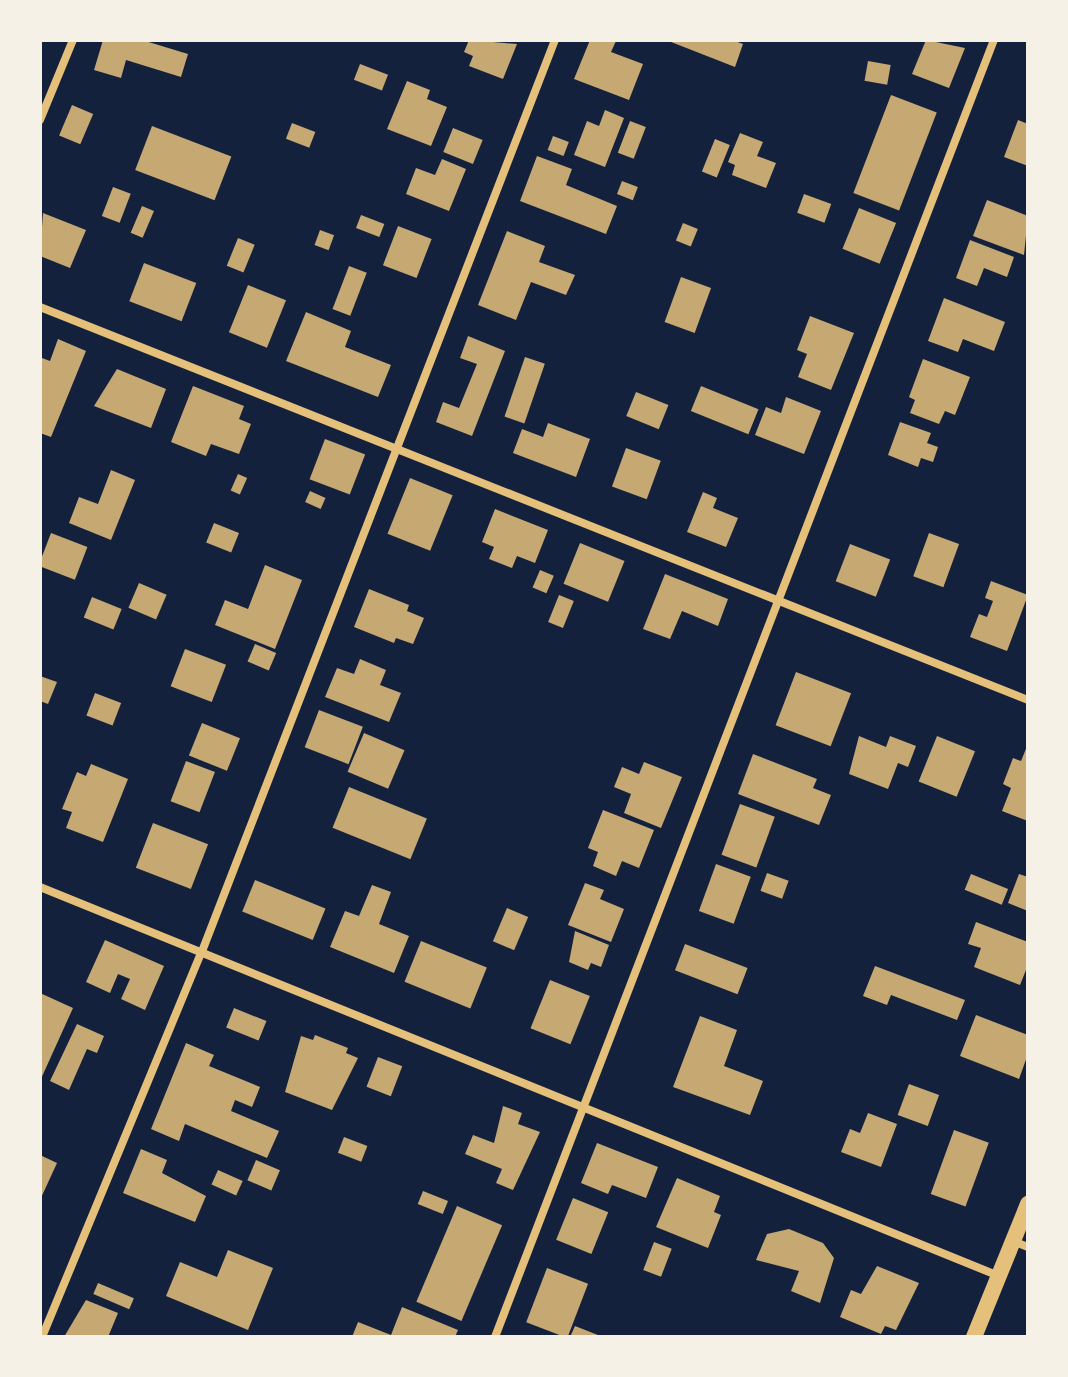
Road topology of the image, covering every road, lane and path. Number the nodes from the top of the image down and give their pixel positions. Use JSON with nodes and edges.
{"nodes":[{"id":1,"x":73,"y":40,"type":"edge"},
{"id":2,"x":555,"y":40,"type":"edge"},
{"id":3,"x":994,"y":40,"type":"edge"},
{"id":4,"x":40,"y":120,"type":"edge"},
{"id":5,"x":40,"y":307,"type":"edge"},
{"id":6,"x":396,"y":449,"type":"junction"},
{"id":7,"x":779,"y":601,"type":"junction"},
{"id":8,"x":1028,"y":700,"type":"edge"},
{"id":9,"x":40,"y":887,"type":"edge"},
{"id":10,"x":201,"y":954,"type":"junction"},
{"id":11,"x":586,"y":1107,"type":"junction"},
{"id":12,"x":1028,"y":1204,"type":"edge"},
{"id":13,"x":1021,"y":1244,"type":"edge"},
{"id":14,"x":999,"y":1276,"type":"junction"},
{"id":15,"x":42,"y":1337,"type":"edge"},
{"id":16,"x":495,"y":1337,"type":"edge"},
{"id":17,"x":974,"y":1337,"type":"edge"}],
"edges":[{"from":1,"to":4,"type":"street"},
{"from":2,"to":6,"type":"street"},
{"from":3,"to":7,"type":"street"},
{"from":5,"to":6,"type":"street"},
{"from":6,"to":7,"type":"street"},
{"from":6,"to":10,"type":"street"},
{"from":7,"to":8,"type":"street"},
{"from":7,"to":11,"type":"street"},
{"from":9,"to":10,"type":"street"},
{"from":10,"to":11,"type":"street"},
{"from":10,"to":15,"type":"street"},
{"from":11,"to":14,"type":"street"},
{"from":11,"to":16,"type":"street"},
{"from":12,"to":13,"type":"main road"},
{"from":13,"to":14,"type":"main road"},
{"from":14,"to":17,"type":"main road"}]}
